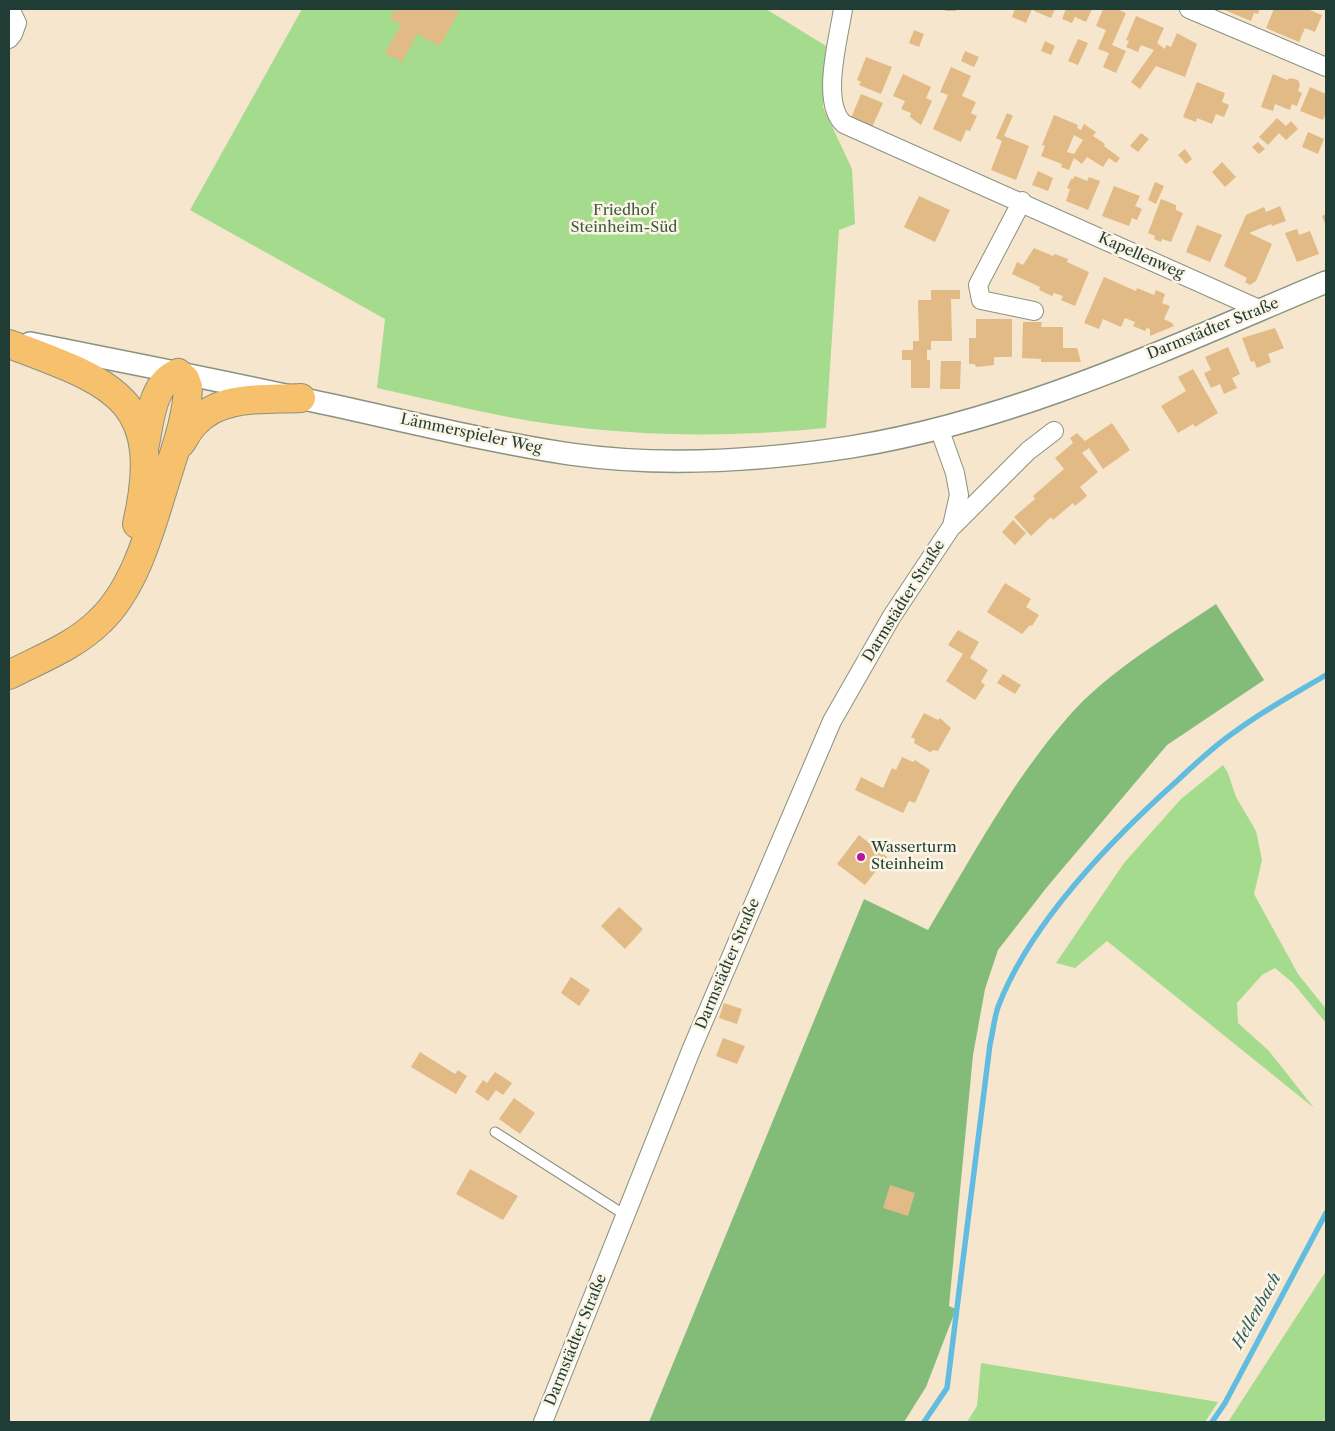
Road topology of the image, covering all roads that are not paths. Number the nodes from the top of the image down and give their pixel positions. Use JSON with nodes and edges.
{"nodes":[{"id":1,"x":10,"y":9,"type":"edge"},
{"id":2,"x":843,"y":9,"type":"edge"},
{"id":3,"x":1190,"y":9,"type":"edge"},
{"id":4,"x":9,"y":39,"type":"edge"},
{"id":5,"x":1326,"y":67,"type":"edge"},
{"id":6,"x":1022,"y":201,"type":"junction"},
{"id":7,"x":1326,"y":282,"type":"edge"},
{"id":8,"x":1261,"y":310,"type":"junction"},
{"id":9,"x":1034,"y":311,"type":"dead end"},
{"id":10,"x":9,"y":338,"type":"edge"},
{"id":11,"x":9,"y":344,"type":"edge"},
{"id":12,"x":178,"y":373,"type":"junction"},
{"id":13,"x":301,"y":398,"type":"junction"},
{"id":14,"x":939,"y":428,"type":"junction"},
{"id":15,"x":1054,"y":431,"type":"dead end"},
{"id":16,"x":144,"y":444,"type":"junction"},
{"id":17,"x":176,"y":451,"type":"junction"},
{"id":18,"x":952,"y":526,"type":"junction"},
{"id":19,"x":9,"y":652,"type":"edge"},
{"id":20,"x":9,"y":675,"type":"edge"},
{"id":21,"x":496,"y":1132,"type":"dead end"},
{"id":22,"x":625,"y":1215,"type":"junction"},
{"id":23,"x":542,"y":1422,"type":"edge"}],
"edges":[{"from":1,"to":4,"type":"street"},
{"from":2,"to":6,"type":"street","name":"Kapellenweg"},
{"from":3,"to":5,"type":"street"},
{"from":6,"to":8,"type":"street","name":"Kapellenweg"},
{"from":6,"to":9,"type":"street"},
{"from":7,"to":8,"type":"street","name":"Darmstädter Straße"},
{"from":8,"to":14,"type":"street","name":"Darmstädter Straße"},
{"from":10,"to":12,"type":"street","name":"Lämmerspieler Weg"},
{"from":11,"to":16,"type":"highway"},
{"from":12,"to":13,"type":"street","name":"Lämmerspieler Weg"},
{"from":12,"to":16,"type":"highway"},
{"from":12,"to":17,"type":"highway"},
{"from":13,"to":14,"type":"street","name":"Lämmerspieler Weg"},
{"from":13,"to":17,"type":"highway"},
{"from":14,"to":18,"type":"street","name":"Darmstädter Straße"},
{"from":15,"to":18,"type":"street","name":"Darmstädter Straße"},
{"from":16,"to":19,"type":"highway"},
{"from":17,"to":20,"type":"highway"},
{"from":18,"to":22,"type":"street","name":"Darmstädter Straße"},
{"from":21,"to":22,"type":"lane"},
{"from":22,"to":23,"type":"street","name":"Darmstädter Straße"}]}
